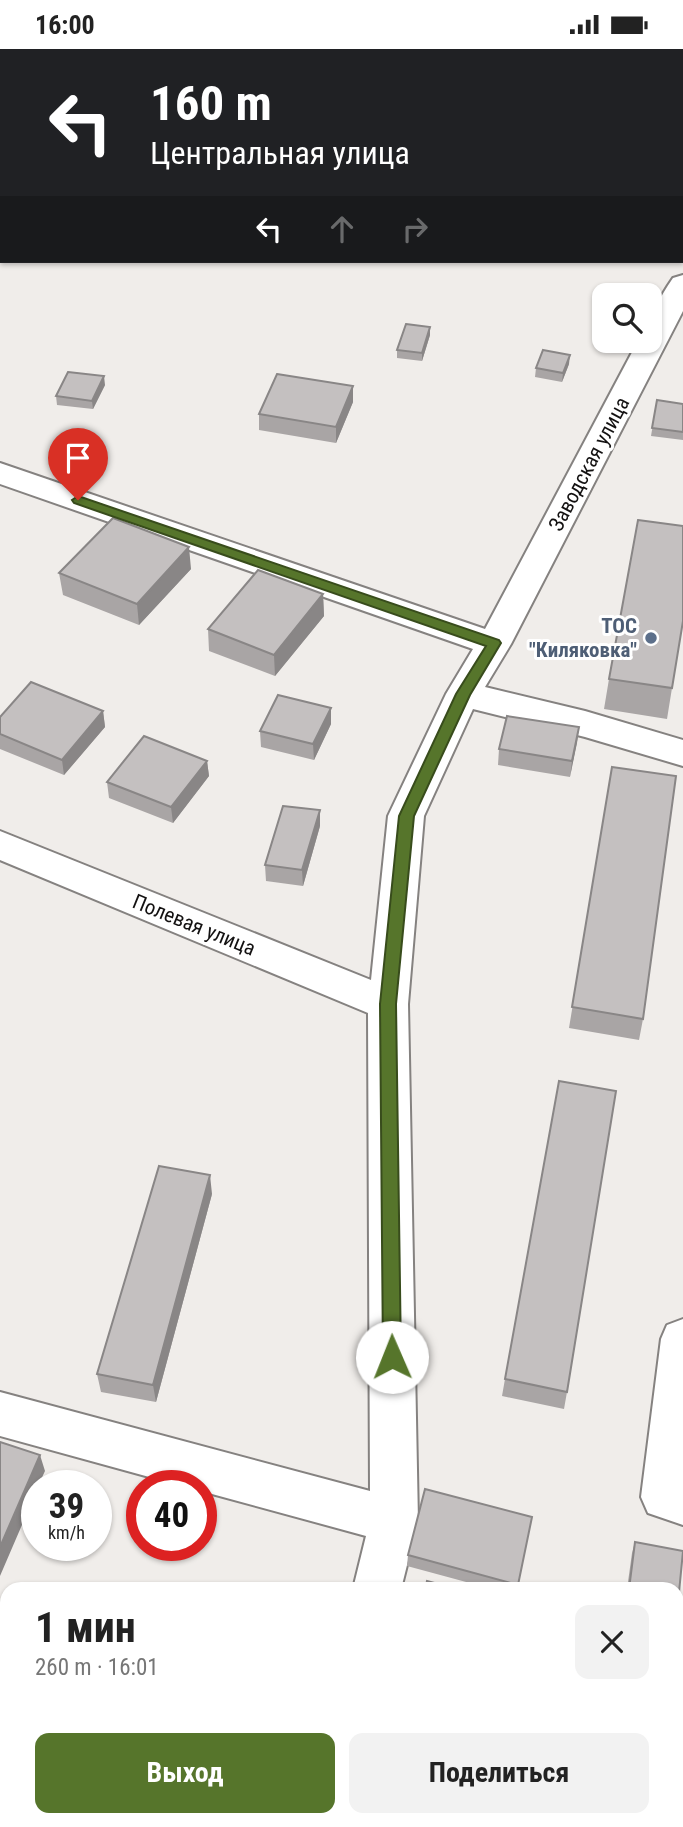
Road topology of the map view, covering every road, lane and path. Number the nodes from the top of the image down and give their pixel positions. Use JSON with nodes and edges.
{"nodes":[{"id":1,"x":683,"y":284,"type":"edge"},
{"id":2,"x":0,"y":473,"type":"edge"},
{"id":3,"x":494,"y":643,"type":"junction"},
{"id":4,"x":463,"y":694,"type":"junction"},
{"id":5,"x":680,"y":744,"type":"edge"},
{"id":6,"x":0,"y":845,"type":"edge"},
{"id":7,"x":388,"y":1004,"type":"junction"},
{"id":8,"x":683,"y":1339,"type":"edge"},
{"id":9,"x":0,"y":1414,"type":"edge"},
{"id":10,"x":674,"y":1499,"type":"edge"},
{"id":11,"x":394,"y":1521,"type":"junction"},
{"id":12,"x":379,"y":1582,"type":"edge"}],
"edges":[{"from":1,"to":3,"type":"street","name":"Заводская улица"},
{"from":2,"to":3,"type":"street"},
{"from":3,"to":4,"type":"street","name":"Заводская улица"},
{"from":4,"to":5,"type":"street"},
{"from":4,"to":7,"type":"street","name":"Заводская улица"},
{"from":6,"to":7,"type":"street","name":"Полевая улица"},
{"from":7,"to":11,"type":"street","name":"Заводская улица"},
{"from":8,"to":10,"type":"street"},
{"from":9,"to":11,"type":"street"},
{"from":11,"to":12,"type":"street","name":"Заводская улица"}]}
